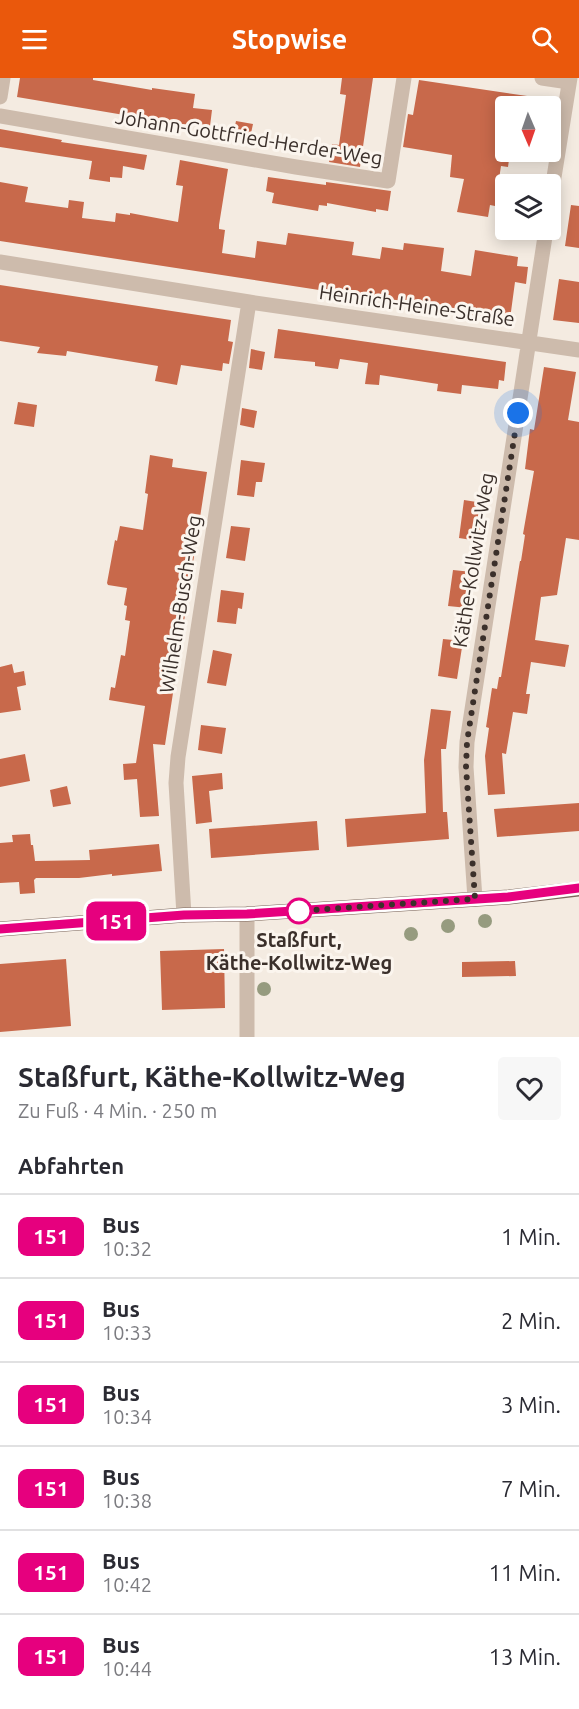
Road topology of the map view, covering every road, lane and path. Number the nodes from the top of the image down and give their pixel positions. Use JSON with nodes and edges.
{"nodes":[{"id":1,"x":3,"y":78,"type":"edge"},
{"id":2,"x":404,"y":78,"type":"edge"},
{"id":3,"x":542,"y":78,"type":"edge"},
{"id":4,"x":570,"y":80,"type":"edge"},
{"id":5,"x":0,"y":97,"type":"edge"},
{"id":6,"x":0,"y":116,"type":"edge"},
{"id":7,"x":555,"y":174,"type":"edge"},
{"id":8,"x":544,"y":240,"type":"edge"},
{"id":9,"x":0,"y":262,"type":"edge"},
{"id":10,"x":249,"y":302,"type":"junction"},
{"id":11,"x":528,"y":342,"type":"junction"},
{"id":12,"x":579,"y":350,"type":"edge"},
{"id":13,"x":579,"y":888,"type":"edge"},
{"id":14,"x":475,"y":899,"type":"junction"},
{"id":15,"x":247,"y":914,"type":"junction"},
{"id":16,"x":184,"y":915,"type":"junction"},
{"id":17,"x":0,"y":929,"type":"edge"},
{"id":18,"x":247,"y":1037,"type":"edge"}],
"edges":[{"from":1,"to":5,"type":"street"},
{"from":2,"to":6,"type":"street","name":"Johann-Gottfried-Herder-Weg"},
{"from":3,"to":4,"type":"street"},
{"from":4,"to":7,"type":"street"},
{"from":8,"to":11,"type":"street","name":"Käthe-Kollwitz-Weg"},
{"from":9,"to":10,"type":"street","name":"Heinrich-Heine-Straße"},
{"from":10,"to":11,"type":"street","name":"Heinrich-Heine-Straße"},
{"from":10,"to":16,"type":"street","name":"Wilhelm-Busch-Weg"},
{"from":11,"to":12,"type":"street","name":"Heinrich-Heine-Straße"},
{"from":11,"to":14,"type":"street","name":"Käthe-Kollwitz-Weg"},
{"from":13,"to":14,"type":"main road"},
{"from":14,"to":15,"type":"main road"},
{"from":15,"to":16,"type":"main road"},
{"from":15,"to":18,"type":"street"},
{"from":16,"to":17,"type":"main road"}]}
